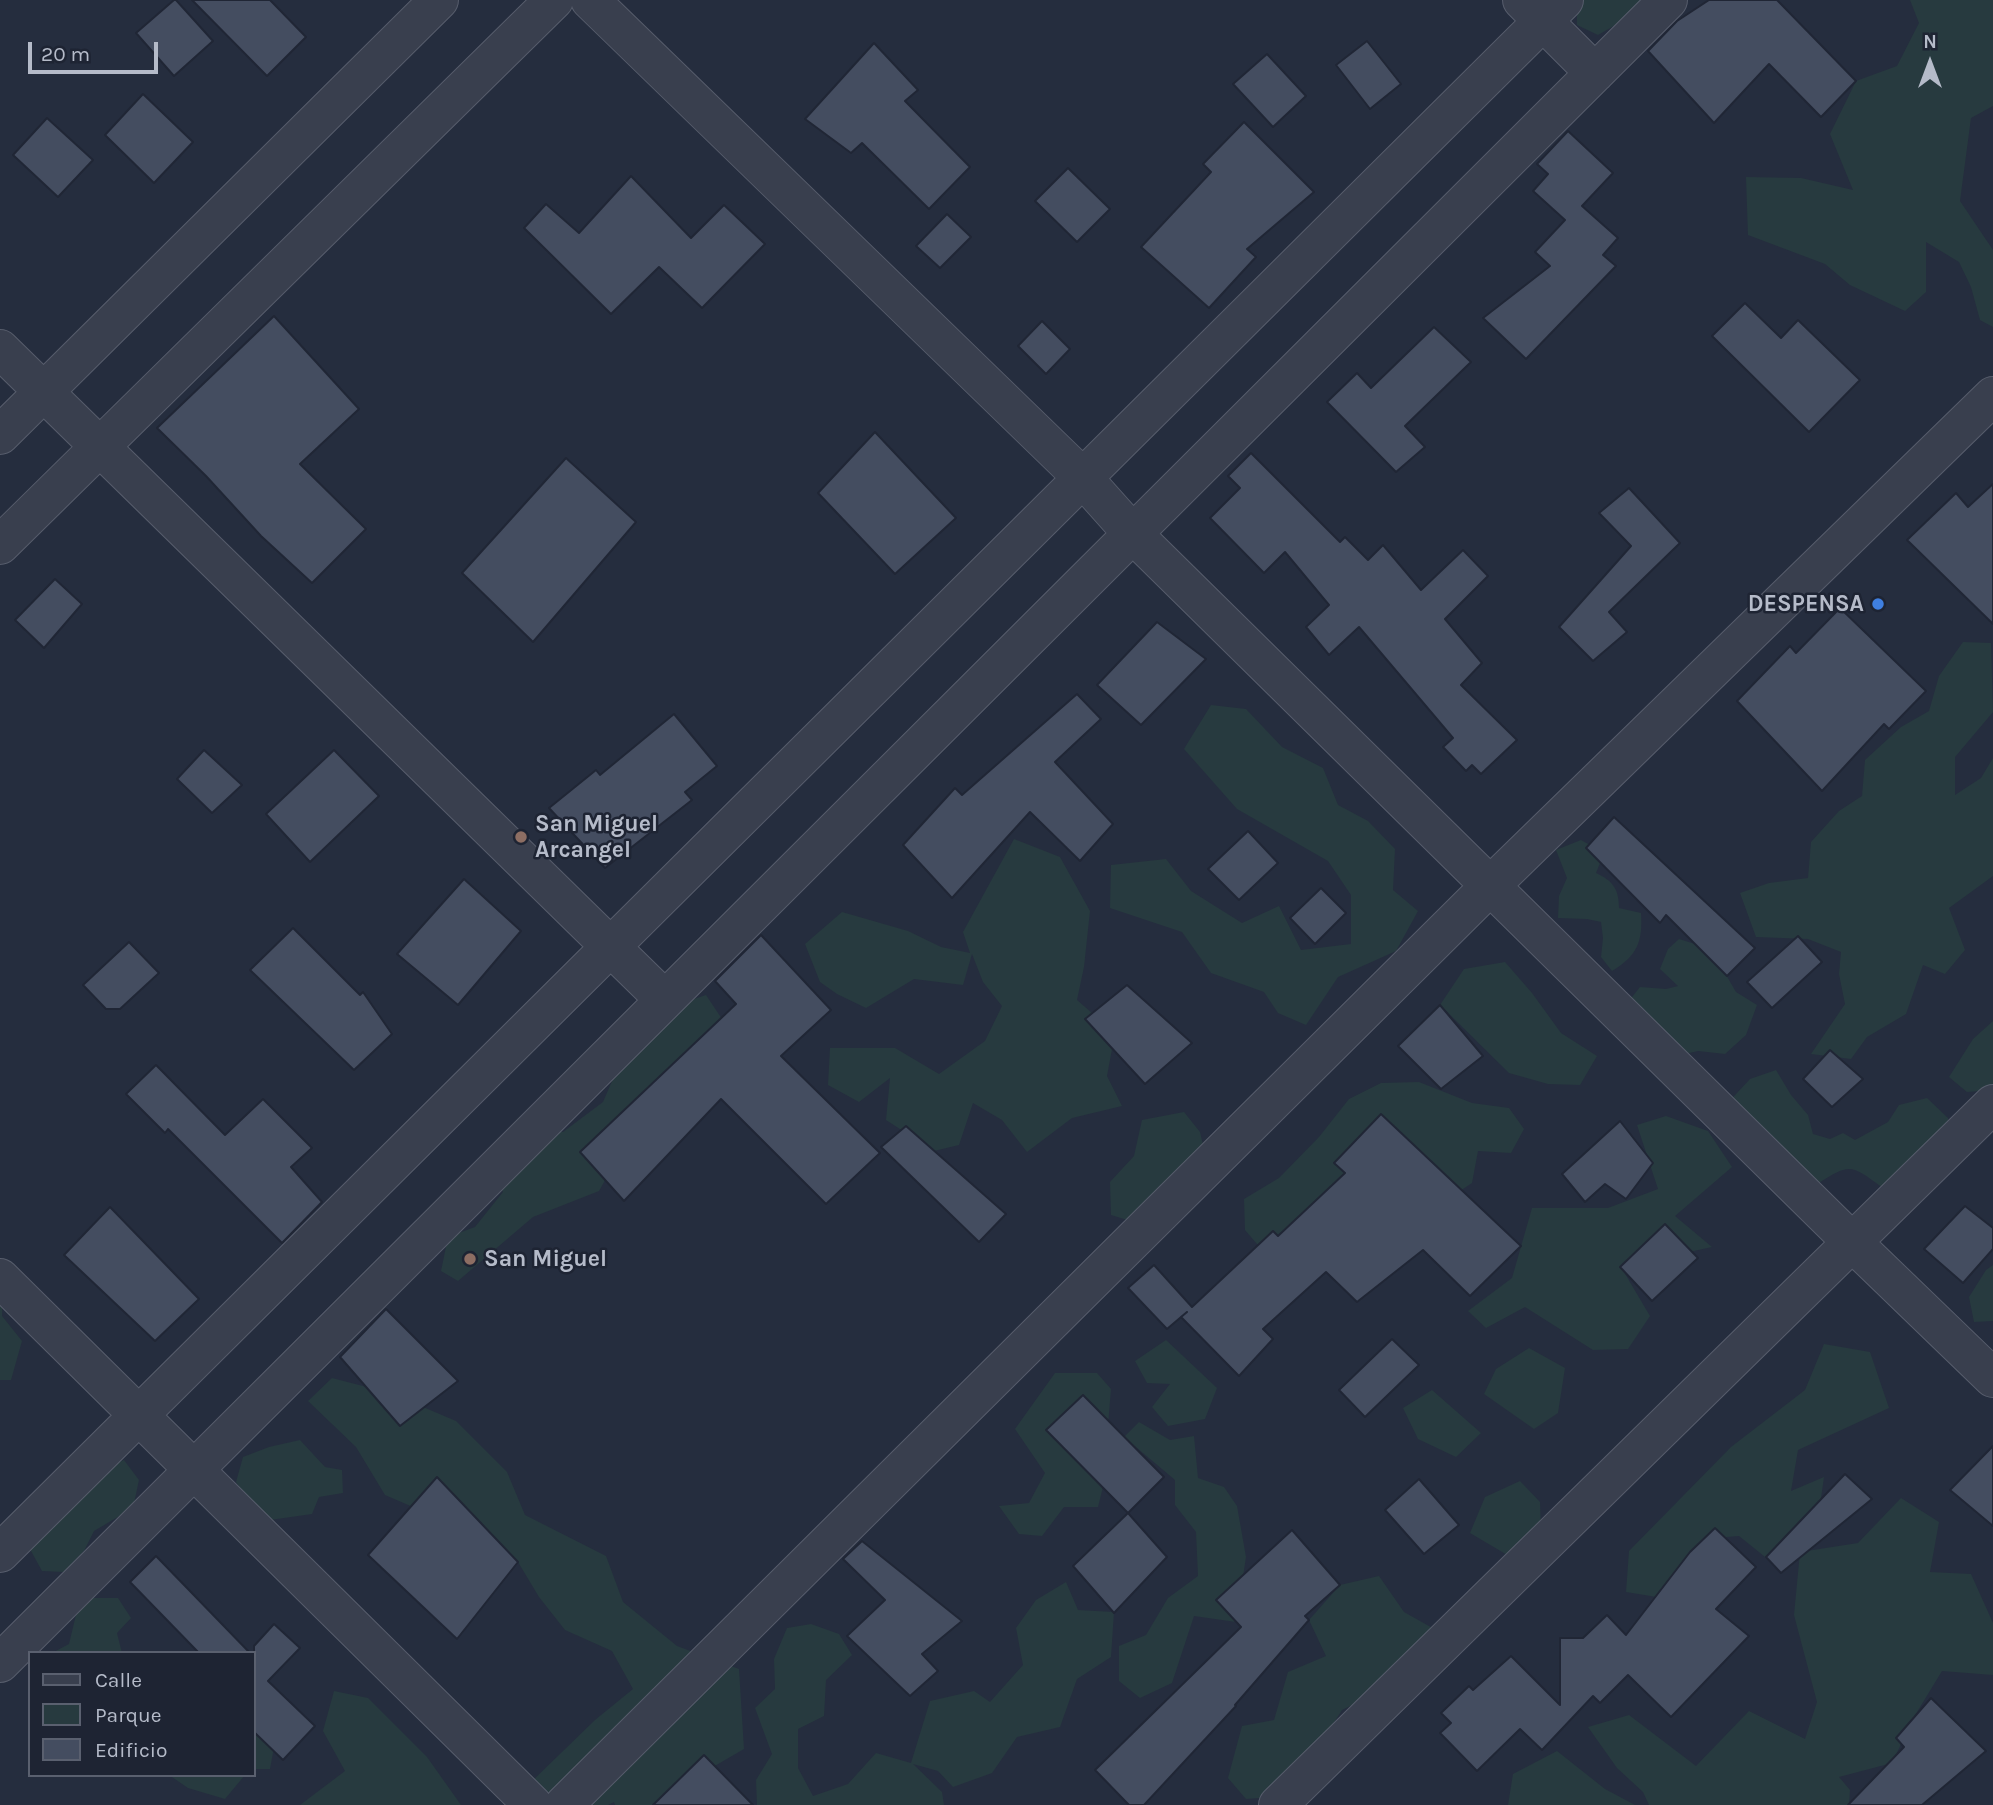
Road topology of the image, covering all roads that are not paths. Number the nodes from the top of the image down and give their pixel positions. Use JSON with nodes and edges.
{"nodes":[{"id":1,"x":439,"y":0,"type":"edge"},
{"id":2,"x":554,"y":0,"type":"edge"},
{"id":3,"x":590,"y":0,"type":"edge"},
{"id":4,"x":1668,"y":0,"type":"edge"},
{"id":5,"x":1543,"y":7,"type":"edge"},
{"id":6,"x":1595,"y":73,"type":"junction"},
{"id":7,"x":0,"y":349,"type":"edge"},
{"id":8,"x":44,"y":392,"type":"junction"},
{"id":9,"x":1993,"y":396,"type":"edge"},
{"id":10,"x":0,"y":435,"type":"edge"},
{"id":11,"x":100,"y":447,"type":"junction"},
{"id":12,"x":1083,"y":478,"type":"junction"},
{"id":13,"x":1133,"y":534,"type":"junction"},
{"id":14,"x":0,"y":545,"type":"edge"},
{"id":15,"x":1490,"y":886,"type":"junction"},
{"id":16,"x":610,"y":948,"type":"junction"},
{"id":17,"x":665,"y":1000,"type":"junction"},
{"id":18,"x":1993,"y":1104,"type":"edge"},
{"id":19,"x":1852,"y":1242,"type":"junction"},
{"id":20,"x":0,"y":1278,"type":"edge"},
{"id":21,"x":1993,"y":1378,"type":"edge"},
{"id":22,"x":138,"y":1416,"type":"junction"},
{"id":23,"x":195,"y":1469,"type":"junction"},
{"id":24,"x":0,"y":1553,"type":"edge"},
{"id":25,"x":0,"y":1663,"type":"edge"},
{"id":26,"x":533,"y":1805,"type":"edge"},
{"id":27,"x":564,"y":1805,"type":"edge"},
{"id":28,"x":1278,"y":1805,"type":"edge"}],
"edges":[{"from":1,"to":8,"type":"street"},
{"from":2,"to":11,"type":"street"},
{"from":3,"to":12,"type":"street"},
{"from":4,"to":6,"type":"street"},
{"from":5,"to":6,"type":"street"},
{"from":5,"to":12,"type":"street"},
{"from":6,"to":13,"type":"street"},
{"from":7,"to":8,"type":"street"},
{"from":8,"to":10,"type":"street"},
{"from":8,"to":11,"type":"street"},
{"from":9,"to":15,"type":"street"},
{"from":11,"to":14,"type":"street"},
{"from":11,"to":16,"type":"street"},
{"from":12,"to":13,"type":"street"},
{"from":12,"to":16,"type":"street"},
{"from":13,"to":15,"type":"street"},
{"from":13,"to":17,"type":"street"},
{"from":15,"to":19,"type":"street"},
{"from":15,"to":27,"type":"street"},
{"from":16,"to":17,"type":"street"},
{"from":16,"to":22,"type":"street"},
{"from":17,"to":23,"type":"street"},
{"from":18,"to":19,"type":"street"},
{"from":19,"to":21,"type":"street"},
{"from":19,"to":28,"type":"street"},
{"from":20,"to":22,"type":"street"},
{"from":22,"to":23,"type":"street"},
{"from":22,"to":24,"type":"street"},
{"from":23,"to":25,"type":"street"},
{"from":23,"to":26,"type":"street"}]}
